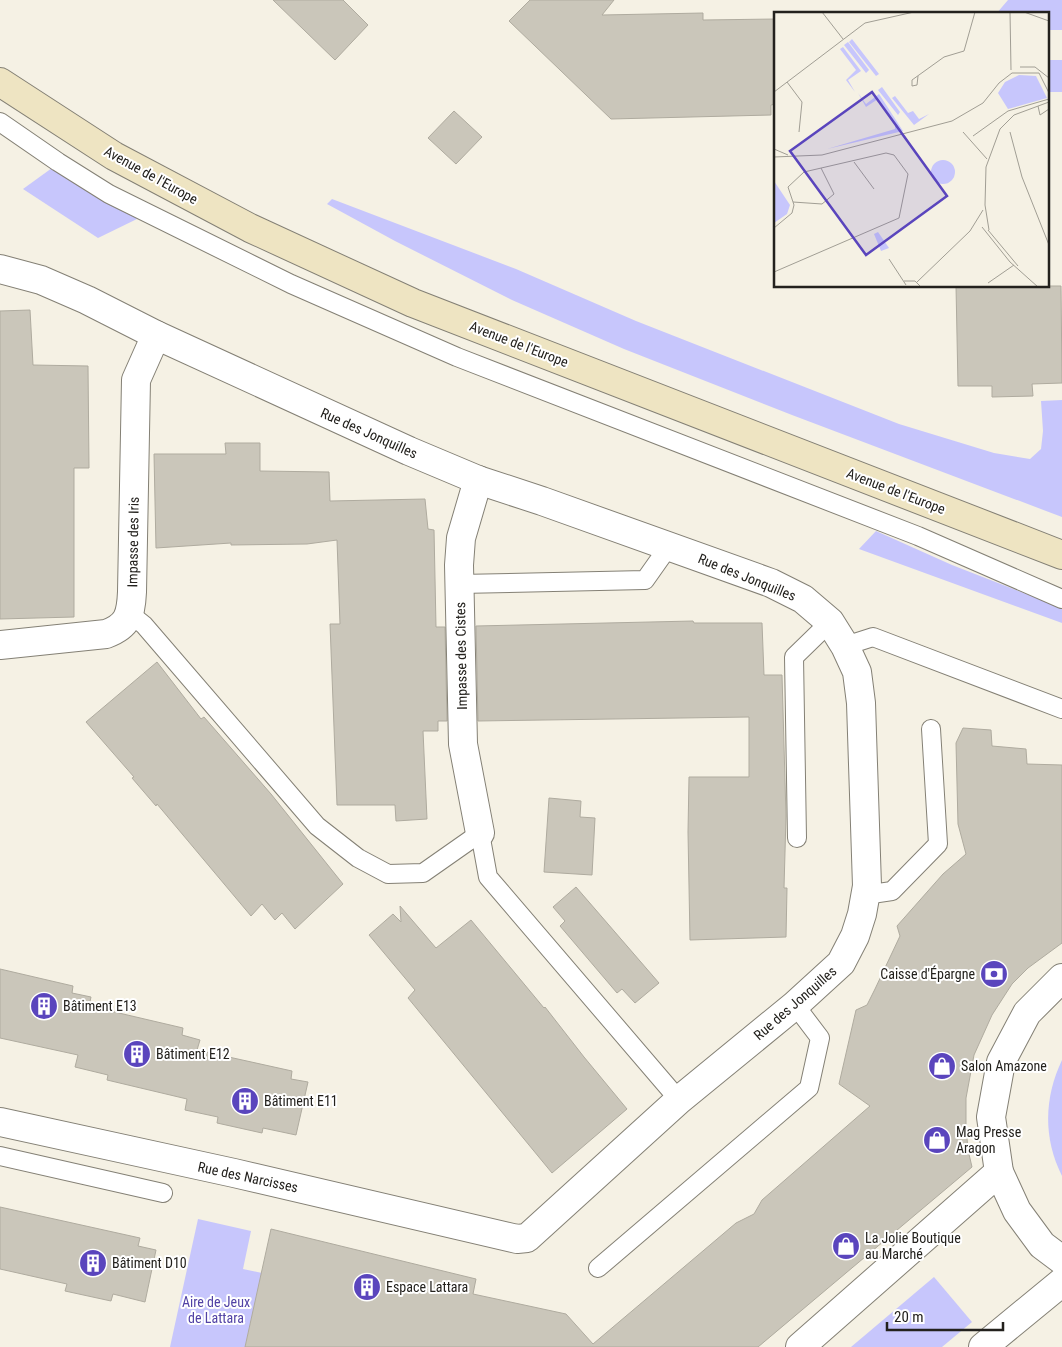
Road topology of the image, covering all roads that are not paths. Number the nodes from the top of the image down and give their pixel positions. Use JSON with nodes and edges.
{"nodes":[{"id":1,"x":0,"y":82,"type":"edge"},
{"id":2,"x":0,"y":122,"type":"edge"},
{"id":3,"x":0,"y":269,"type":"edge"},
{"id":4,"x":156,"y":335,"type":"junction"},
{"id":5,"x":478,"y":480,"type":"junction"},
{"id":6,"x":669,"y":546,"type":"junction"},
{"id":7,"x":1062,"y":555,"type":"edge"},
{"id":8,"x":459,"y":584,"type":"junction"},
{"id":9,"x":1062,"y":599,"type":"edge"},
{"id":10,"x":129,"y":612,"type":"junction"},
{"id":11,"x":830,"y":622,"type":"junction"},
{"id":12,"x":0,"y":646,"type":"edge"},
{"id":13,"x":846,"y":646,"type":"junction"},
{"id":14,"x":1062,"y":709,"type":"edge"},
{"id":15,"x":931,"y":729,"type":"dead end"},
{"id":16,"x":480,"y":833,"type":"junction"},
{"id":17,"x":797,"y":838,"type":"dead end"},
{"id":18,"x":865,"y":895,"type":"junction"},
{"id":19,"x":1062,"y":978,"type":"edge"},
{"id":20,"x":795,"y":1005,"type":"junction"},
{"id":21,"x":679,"y":1100,"type":"junction"},
{"id":22,"x":0,"y":1122,"type":"edge"},
{"id":23,"x":0,"y":1156,"type":"edge"},
{"id":24,"x":999,"y":1172,"type":"junction"},
{"id":25,"x":163,"y":1193,"type":"dead end"},
{"id":26,"x":495,"y":1233,"type":"joint"},
{"id":27,"x":1062,"y":1260,"type":"edge"},
{"id":28,"x":598,"y":1268,"type":"dead end"},
{"id":29,"x":1062,"y":1282,"type":"edge"},
{"id":30,"x":800,"y":1347,"type":"edge"},
{"id":31,"x":983,"y":1347,"type":"edge"}],
"edges":[{"from":1,"to":7,"type":"main road","name":"Avenue de l'Europe"},
{"from":2,"to":9,"type":"lane"},
{"from":3,"to":4,"type":"street","name":"Rue des Jonquilles"},
{"from":4,"to":5,"type":"street","name":"Rue des Jonquilles"},
{"from":4,"to":10,"type":"street","name":"Impasse des Iris"},
{"from":5,"to":6,"type":"street","name":"Rue des Jonquilles"},
{"from":5,"to":8,"type":"street","name":"Impasse des Cistes"},
{"from":6,"to":8,"type":"lane"},
{"from":6,"to":11,"type":"street","name":"Rue des Jonquilles"},
{"from":8,"to":16,"type":"street","name":"Impasse des Cistes"},
{"from":10,"to":12,"type":"street","name":"Impasse des Iris"},
{"from":10,"to":16,"type":"lane"},
{"from":11,"to":13,"type":"street","name":"Rue des Jonquilles"},
{"from":11,"to":17,"type":"lane"},
{"from":13,"to":14,"type":"lane"},
{"from":13,"to":18,"type":"street","name":"Rue des Jonquilles"},
{"from":15,"to":18,"type":"lane"},
{"from":16,"to":21,"type":"lane"},
{"from":18,"to":20,"type":"street","name":"Rue des Jonquilles"},
{"from":19,"to":24,"type":"street"},
{"from":20,"to":21,"type":"street","name":"Rue des Jonquilles"},
{"from":20,"to":28,"type":"lane"},
{"from":21,"to":26,"type":"street","name":"Rue des Jonquilles"},
{"from":22,"to":26,"type":"street","name":"Rue des Narcisses"},
{"from":23,"to":25,"type":"lane"},
{"from":24,"to":27,"type":"street"},
{"from":24,"to":30,"type":"street"},
{"from":29,"to":31,"type":"street"}]}
